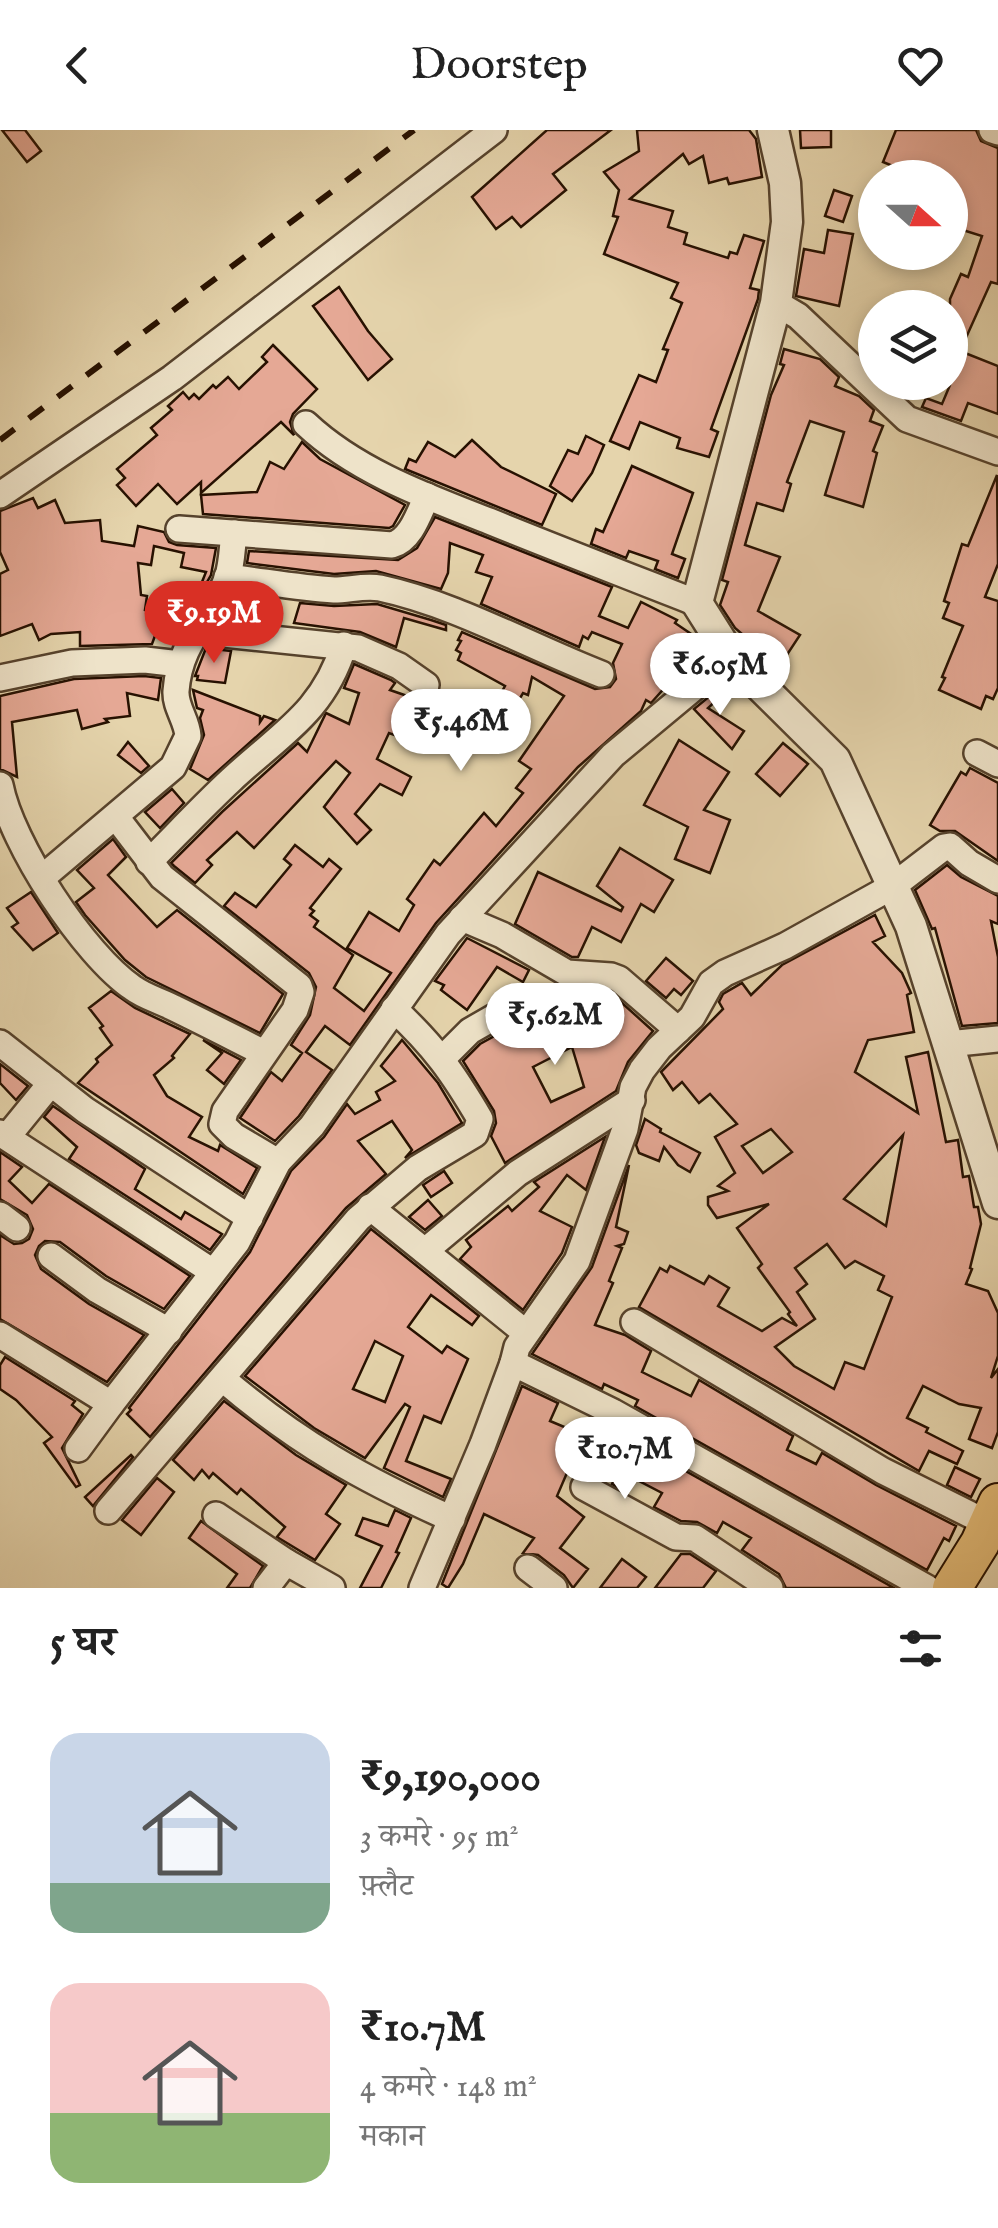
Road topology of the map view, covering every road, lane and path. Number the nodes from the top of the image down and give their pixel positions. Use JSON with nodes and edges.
{"nodes":[{"id":1,"x":494,"y":130,"type":"edge"},
{"id":2,"x":773,"y":130,"type":"edge"},
{"id":3,"x":776,"y":304,"type":"junction"},
{"id":4,"x":306,"y":424,"type":"dead end"},
{"id":5,"x":998,"y":452,"type":"edge"},
{"id":6,"x":0,"y":494,"type":"edge"},
{"id":7,"x":427,"y":496,"type":"junction"},
{"id":8,"x":178,"y":529,"type":"dead end"},
{"id":9,"x":234,"y":533,"type":"junction"},
{"id":10,"x":227,"y":577,"type":"junction"},
{"id":11,"x":697,"y":603,"type":"junction"},
{"id":12,"x":195,"y":631,"type":"junction"},
{"id":13,"x":344,"y":645,"type":"junction"},
{"id":14,"x":731,"y":657,"type":"junction"},
{"id":15,"x":180,"y":664,"type":"junction"},
{"id":16,"x":601,"y":674,"type":"dead end"},
{"id":17,"x":0,"y":678,"type":"edge"},
{"id":18,"x":426,"y":685,"type":"dead end"},
{"id":19,"x":0,"y":785,"type":"edge"},
{"id":20,"x":116,"y":817,"type":"junction"},
{"id":21,"x":149,"y":862,"type":"junction"},
{"id":22,"x":43,"y":877,"type":"junction"},
{"id":23,"x":998,"y":880,"type":"edge"},
{"id":24,"x":894,"y":886,"type":"junction"},
{"id":25,"x":462,"y":918,"type":"junction"},
{"id":26,"x":526,"y":998,"type":"dead end"},
{"id":27,"x":394,"y":1010,"type":"junction"},
{"id":28,"x":678,"y":1030,"type":"junction"},
{"id":29,"x":998,"y":1039,"type":"edge"},
{"id":30,"x":0,"y":1043,"type":"edge"},
{"id":31,"x":948,"y":1044,"type":"junction"},
{"id":32,"x":264,"y":1053,"type":"junction"},
{"id":33,"x":442,"y":1058,"type":"junction"},
{"id":34,"x":51,"y":1084,"type":"junction"},
{"id":35,"x":632,"y":1100,"type":"junction"},
{"id":36,"x":3,"y":1135,"type":"edge"},
{"id":37,"x":278,"y":1162,"type":"junction"},
{"id":38,"x":998,"y":1203,"type":"edge"},
{"id":39,"x":370,"y":1207,"type":"junction"},
{"id":40,"x":250,"y":1218,"type":"junction"},
{"id":41,"x":424,"y":1252,"type":"junction"},
{"id":42,"x":51,"y":1256,"type":"dead end"},
{"id":43,"x":213,"y":1272,"type":"junction"},
{"id":44,"x":634,"y":1322,"type":"dead end"},
{"id":45,"x":169,"y":1332,"type":"junction"},
{"id":46,"x":526,"y":1333,"type":"junction"},
{"id":47,"x":0,"y":1335,"type":"edge"},
{"id":48,"x":513,"y":1362,"type":"junction"},
{"id":49,"x":224,"y":1380,"type":"junction"},
{"id":50,"x":111,"y":1404,"type":"junction"},
{"id":51,"x":78,"y":1449,"type":"dead end"},
{"id":52,"x":584,"y":1487,"type":"dead end"},
{"id":53,"x":108,"y":1512,"type":"dead end"},
{"id":54,"x":994,"y":1514,"type":"edge"},
{"id":55,"x":216,"y":1515,"type":"dead end"},
{"id":56,"x":452,"y":1519,"type":"junction"},
{"id":57,"x":286,"y":1562,"type":"junction"},
{"id":58,"x":528,"y":1568,"type":"dead end"},
{"id":59,"x":266,"y":1588,"type":"edge"},
{"id":60,"x":332,"y":1588,"type":"edge"},
{"id":61,"x":422,"y":1588,"type":"edge"},
{"id":62,"x":554,"y":1588,"type":"edge"},
{"id":63,"x":770,"y":1588,"type":"edge"},
{"id":64,"x":927,"y":1588,"type":"edge"},
{"id":65,"x":952,"y":1588,"type":"edge"}],
"edges":[{"from":1,"to":6,"type":"street"},
{"from":2,"to":3,"type":"street"},
{"from":3,"to":5,"type":"street"},
{"from":3,"to":11,"type":"street"},
{"from":4,"to":7,"type":"street"},
{"from":7,"to":9,"type":"street"},
{"from":7,"to":11,"type":"street"},
{"from":8,"to":9,"type":"street"},
{"from":9,"to":10,"type":"street"},
{"from":10,"to":12,"type":"street"},
{"from":10,"to":16,"type":"street"},
{"from":11,"to":14,"type":"street"},
{"from":12,"to":13,"type":"street"},
{"from":12,"to":15,"type":"street"},
{"from":13,"to":18,"type":"street"},
{"from":13,"to":21,"type":"street"},
{"from":14,"to":24,"type":"street"},
{"from":14,"to":25,"type":"street"},
{"from":15,"to":17,"type":"street"},
{"from":15,"to":20,"type":"street"},
{"from":19,"to":22,"type":"street"},
{"from":20,"to":21,"type":"street"},
{"from":20,"to":22,"type":"street"},
{"from":21,"to":32,"type":"street"},
{"from":22,"to":32,"type":"street"},
{"from":23,"to":24,"type":"street"},
{"from":24,"to":28,"type":"street"},
{"from":24,"to":31,"type":"street"},
{"from":25,"to":27,"type":"street"},
{"from":25,"to":28,"type":"street"},
{"from":26,"to":33,"type":"street"},
{"from":27,"to":33,"type":"street"},
{"from":27,"to":37,"type":"street"},
{"from":28,"to":35,"type":"street"},
{"from":29,"to":31,"type":"street"},
{"from":30,"to":34,"type":"street"},
{"from":31,"to":38,"type":"street"},
{"from":32,"to":37,"type":"street"},
{"from":33,"to":39,"type":"street"},
{"from":34,"to":36,"type":"street"},
{"from":34,"to":40,"type":"street"},
{"from":35,"to":41,"type":"street"},
{"from":35,"to":46,"type":"street"},
{"from":36,"to":43,"type":"street"},
{"from":37,"to":40,"type":"street"},
{"from":39,"to":41,"type":"street"},
{"from":39,"to":49,"type":"street"},
{"from":40,"to":43,"type":"street"},
{"from":41,"to":46,"type":"street"},
{"from":42,"to":45,"type":"street"},
{"from":43,"to":45,"type":"street"},
{"from":44,"to":54,"type":"street"},
{"from":45,"to":50,"type":"street"},
{"from":46,"to":48,"type":"street"},
{"from":47,"to":50,"type":"street"},
{"from":48,"to":56,"type":"street"},
{"from":48,"to":64,"type":"street"},
{"from":49,"to":53,"type":"street"},
{"from":49,"to":56,"type":"street"},
{"from":50,"to":51,"type":"street"},
{"from":52,"to":63,"type":"street"},
{"from":54,"to":65,"type":"main road"},
{"from":55,"to":57,"type":"street"},
{"from":56,"to":61,"type":"street"},
{"from":57,"to":59,"type":"street"},
{"from":57,"to":60,"type":"street"},
{"from":58,"to":62,"type":"street"}]}
